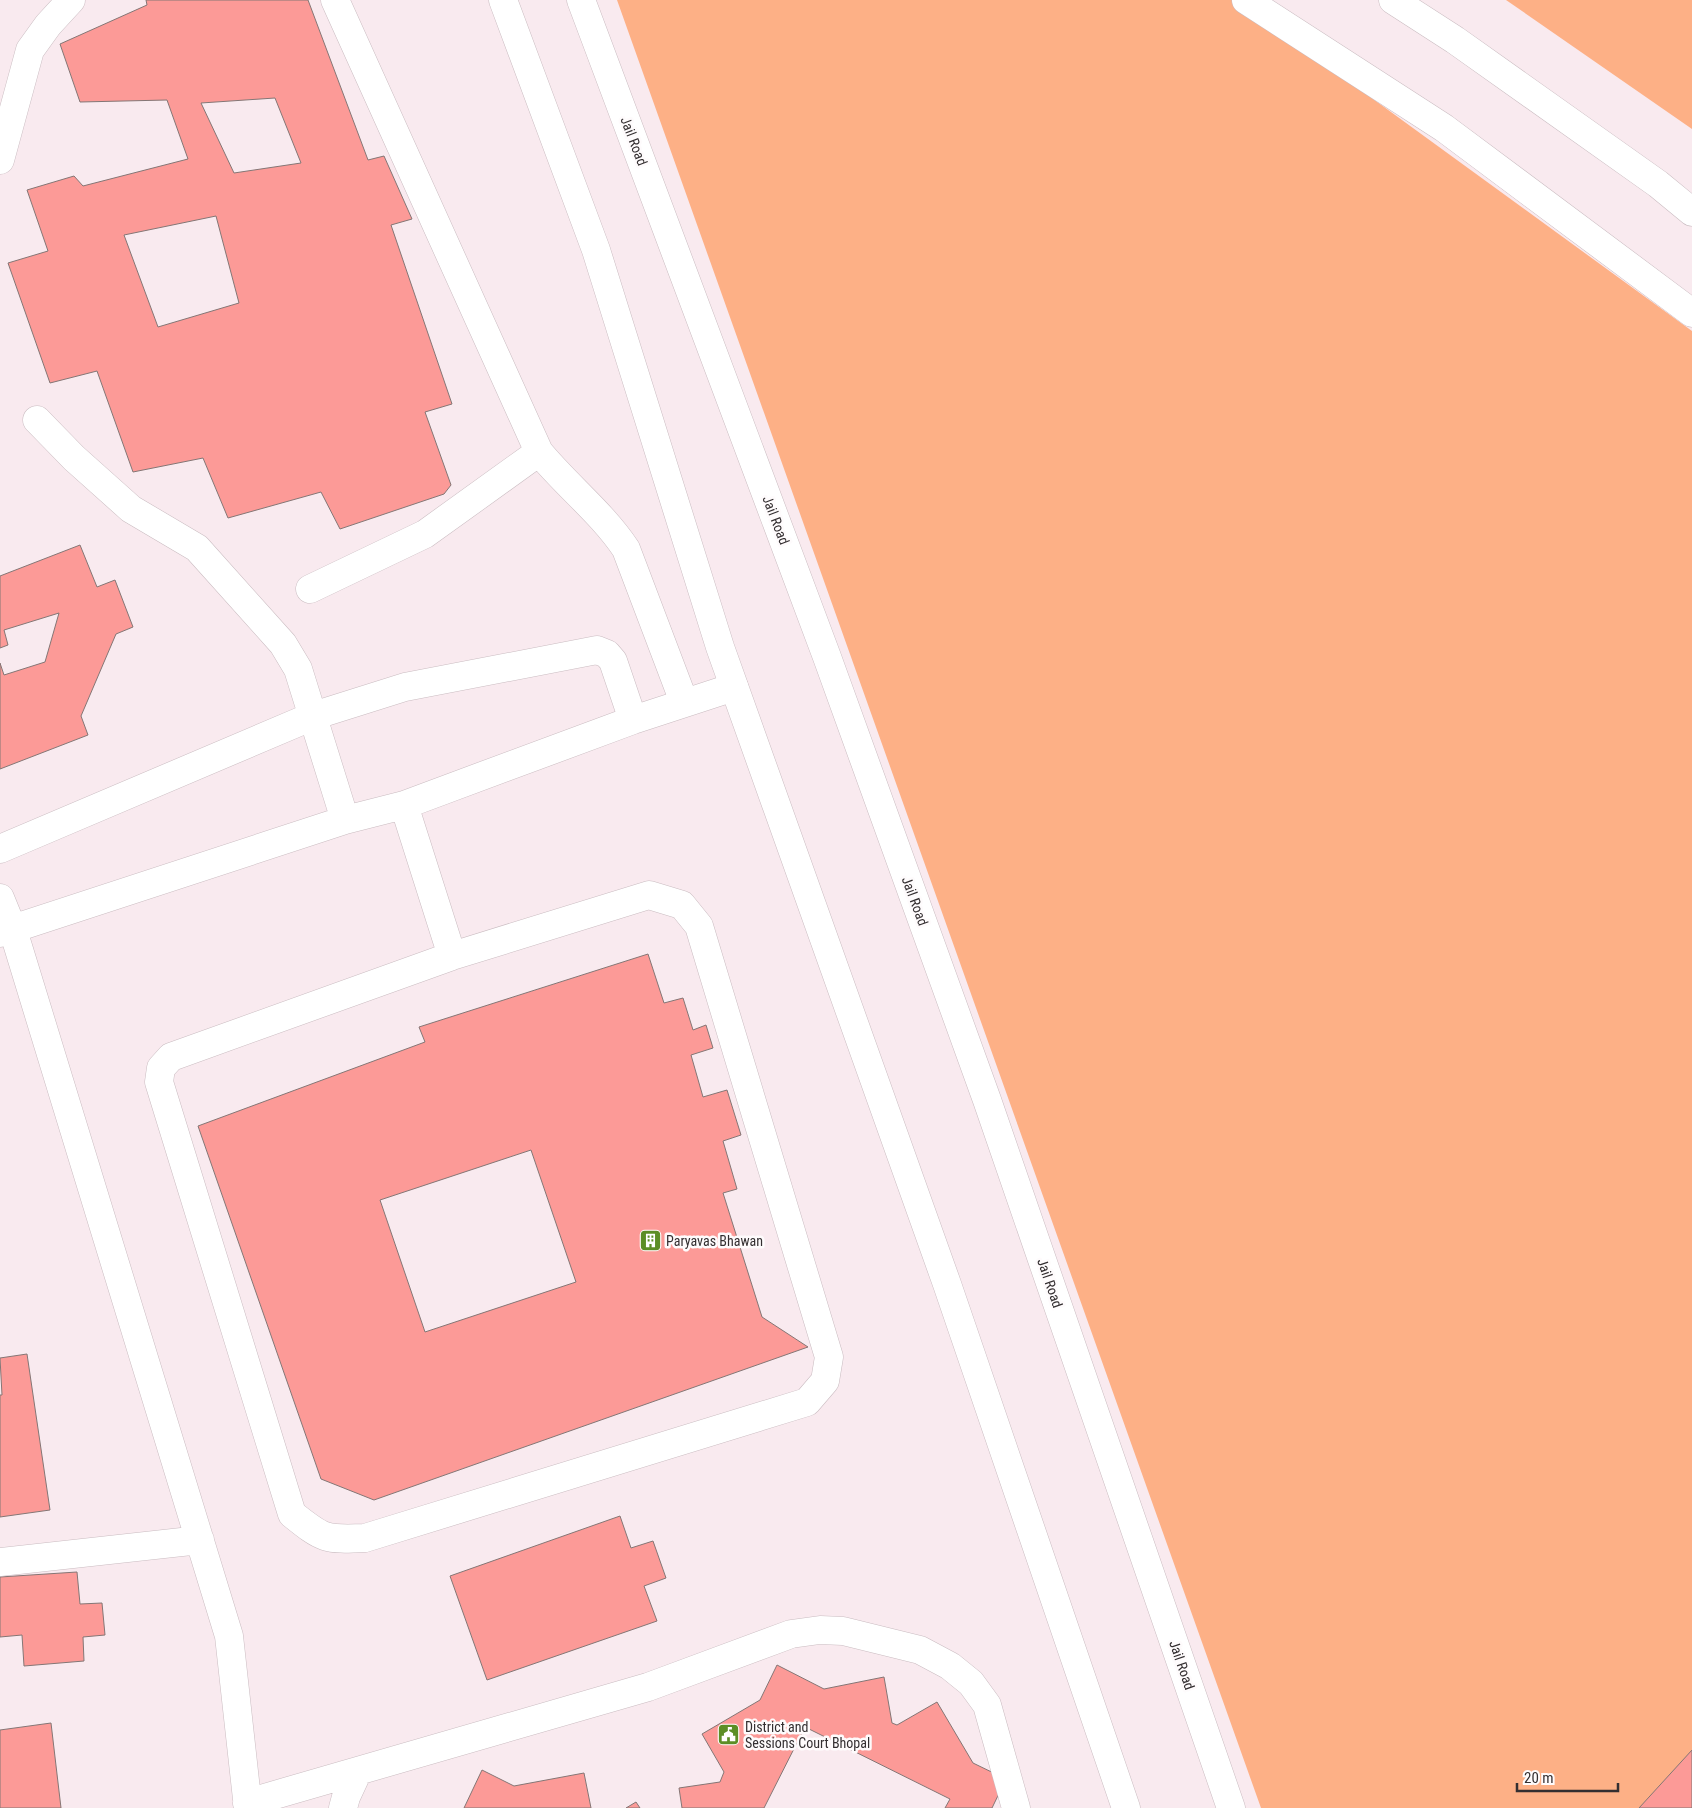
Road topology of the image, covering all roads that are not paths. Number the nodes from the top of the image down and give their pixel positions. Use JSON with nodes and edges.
{"nodes":[{"id":1,"x":71,"y":0,"type":"edge"},
{"id":2,"x":335,"y":0,"type":"edge"},
{"id":3,"x":503,"y":0,"type":"edge"},
{"id":4,"x":581,"y":0,"type":"edge"},
{"id":5,"x":1246,"y":0,"type":"edge"},
{"id":6,"x":1393,"y":0,"type":"edge"},
{"id":7,"x":0,"y":160,"type":"edge"},
{"id":8,"x":1692,"y":212,"type":"edge"},
{"id":9,"x":1692,"y":313,"type":"edge"},
{"id":10,"x":37,"y":420,"type":"dead end"},
{"id":11,"x":539,"y":452,"type":"junction"},
{"id":12,"x":310,"y":589,"type":"dead end"},
{"id":13,"x":734,"y":687,"type":"junction"},
{"id":14,"x":684,"y":702,"type":"junction"},
{"id":15,"x":313,"y":716,"type":"junction"},
{"id":16,"x":632,"y":720,"type":"junction"},
{"id":17,"x":404,"y":805,"type":"junction"},
{"id":18,"x":345,"y":820,"type":"junction"},
{"id":19,"x":0,"y":849,"type":"edge"},
{"id":20,"x":0,"y":898,"type":"edge"},
{"id":21,"x":6,"y":932,"type":"edge"},
{"id":22,"x":452,"y":956,"type":"junction"},
{"id":23,"x":200,"y":1540,"type":"junction"},
{"id":24,"x":0,"y":1562,"type":"edge"},
{"id":25,"x":358,"y":1771,"type":"junction"},
{"id":26,"x":248,"y":1806,"type":"edge"},
{"id":27,"x":343,"y":1808,"type":"edge"},
{"id":28,"x":1016,"y":1808,"type":"edge"},
{"id":29,"x":1126,"y":1808,"type":"edge"},
{"id":30,"x":1231,"y":1808,"type":"edge"}],
"edges":[{"from":1,"to":7,"type":"main road"},
{"from":2,"to":11,"type":"main road"},
{"from":3,"to":13,"type":"main road"},
{"from":4,"to":30,"type":"main road","name":"Jail Road"},
{"from":5,"to":9,"type":"main road"},
{"from":6,"to":8,"type":"main road"},
{"from":10,"to":15,"type":"main road"},
{"from":11,"to":12,"type":"main road"},
{"from":11,"to":14,"type":"main road"},
{"from":13,"to":14,"type":"main road"},
{"from":13,"to":29,"type":"main road"},
{"from":14,"to":16,"type":"main road"},
{"from":15,"to":16,"type":"main road"},
{"from":15,"to":18,"type":"main road"},
{"from":15,"to":19,"type":"main road"},
{"from":16,"to":17,"type":"main road"},
{"from":17,"to":18,"type":"main road"},
{"from":17,"to":22,"type":"main road"},
{"from":18,"to":21,"type":"main road"},
{"from":20,"to":21,"type":"main road"},
{"from":21,"to":23,"type":"main road"},
{"from":22,"to":22,"type":"main road"},
{"from":23,"to":24,"type":"main road"},
{"from":23,"to":26,"type":"main road"},
{"from":25,"to":26,"type":"main road"},
{"from":25,"to":27,"type":"main road"},
{"from":25,"to":28,"type":"main road"}]}
